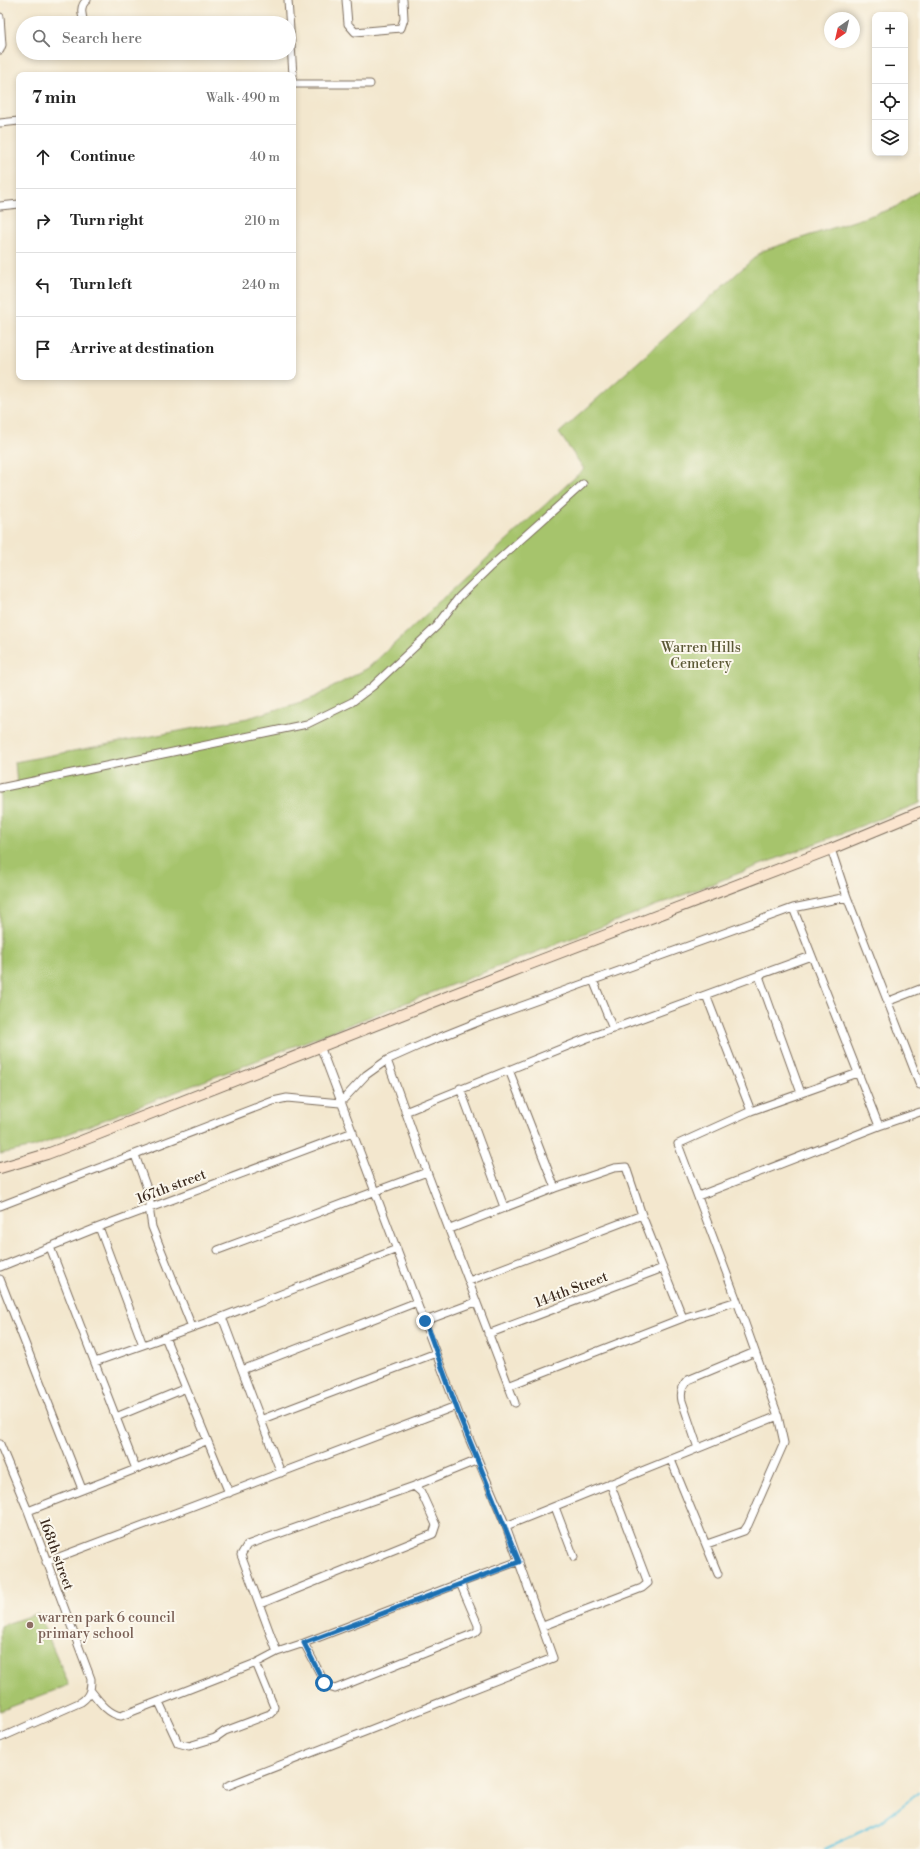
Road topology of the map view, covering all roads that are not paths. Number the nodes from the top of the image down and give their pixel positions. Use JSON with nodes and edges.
{"nodes":[{"id":1,"x":87,"y":0,"type":"edge"},
{"id":2,"x":288,"y":0,"type":"edge"},
{"id":3,"x":346,"y":0,"type":"edge"},
{"id":4,"x":403,"y":0,"type":"edge"},
{"id":5,"x":82,"y":16,"type":"edge"},
{"id":6,"x":289,"y":16,"type":"edge"},
{"id":7,"x":0,"y":17,"type":"edge"},
{"id":8,"x":0,"y":50,"type":"edge"},
{"id":9,"x":292,"y":60,"type":"edge"},
{"id":10,"x":293,"y":72,"type":"edge"},
{"id":11,"x":296,"y":83,"type":"edge"},
{"id":12,"x":370,"y":84,"type":"dead end"},
{"id":13,"x":16,"y":121,"type":"edge"},
{"id":14,"x":0,"y":122,"type":"edge"},
{"id":15,"x":16,"y":204,"type":"edge"},
{"id":16,"x":0,"y":206,"type":"edge"},
{"id":17,"x":583,"y":484,"type":"dead end"},
{"id":18,"x":0,"y":788,"type":"edge"},
{"id":19,"x":920,"y":812,"type":"edge"},
{"id":20,"x":831,"y":849,"type":"junction"},
{"id":21,"x":847,"y":897,"type":"junction"},
{"id":22,"x":792,"y":908,"type":"junction"},
{"id":23,"x":811,"y":956,"type":"junction"},
{"id":24,"x":759,"y":976,"type":"junction"},
{"id":25,"x":593,"y":980,"type":"junction"},
{"id":26,"x":920,"y":990,"type":"edge"},
{"id":27,"x":706,"y":996,"type":"junction"},
{"id":28,"x":889,"y":1001,"type":"junction"},
{"id":29,"x":613,"y":1029,"type":"junction"},
{"id":30,"x":320,"y":1046,"type":"junction"},
{"id":31,"x":387,"y":1060,"type":"junction"},
{"id":32,"x":510,"y":1070,"type":"junction"},
{"id":33,"x":858,"y":1073,"type":"junction"},
{"id":34,"x":920,"y":1085,"type":"edge"},
{"id":35,"x":460,"y":1088,"type":"junction"},
{"id":36,"x":801,"y":1093,"type":"junction"},
{"id":37,"x":340,"y":1103,"type":"junction"},
{"id":38,"x":751,"y":1111,"type":"junction"},
{"id":39,"x":405,"y":1112,"type":"junction"},
{"id":40,"x":920,"y":1112,"type":"edge"},
{"id":41,"x":879,"y":1126,"type":"junction"},
{"id":42,"x":353,"y":1132,"type":"junction"},
{"id":43,"x":135,"y":1155,"type":"junction"},
{"id":44,"x":0,"y":1168,"type":"edge"},
{"id":45,"x":427,"y":1172,"type":"junction"},
{"id":46,"x":555,"y":1188,"type":"junction"},
{"id":47,"x":376,"y":1191,"type":"junction"},
{"id":48,"x":698,"y":1196,"type":"junction"},
{"id":49,"x":0,"y":1206,"type":"edge"},
{"id":50,"x":504,"y":1207,"type":"junction"},
{"id":51,"x":150,"y":1208,"type":"junction"},
{"id":52,"x":642,"y":1215,"type":"junction"},
{"id":53,"x":99,"y":1227,"type":"junction"},
{"id":54,"x":450,"y":1229,"type":"junction"},
{"id":55,"x":50,"y":1247,"type":"junction"},
{"id":56,"x":397,"y":1249,"type":"junction"},
{"id":57,"x":218,"y":1250,"type":"dead end"},
{"id":58,"x":0,"y":1267,"type":"edge"},
{"id":59,"x":663,"y":1268,"type":"junction"},
{"id":60,"x":0,"y":1279,"type":"edge"},
{"id":61,"x":469,"y":1281,"type":"junction"},
{"id":62,"x":737,"y":1301,"type":"junction"},
{"id":63,"x":416,"y":1302,"type":"junction"},
{"id":64,"x":476,"y":1302,"type":"junction"},
{"id":65,"x":222,"y":1317,"type":"junction"},
{"id":66,"x":683,"y":1318,"type":"junction"},
{"id":67,"x":425,"y":1321,"type":"junction"},
{"id":68,"x":192,"y":1327,"type":"junction"},
{"id":69,"x":488,"y":1334,"type":"junction"},
{"id":70,"x":166,"y":1338,"type":"junction"},
{"id":71,"x":143,"y":1345,"type":"junction"},
{"id":72,"x":755,"y":1352,"type":"junction"},
{"id":73,"x":436,"y":1353,"type":"junction"},
{"id":74,"x":95,"y":1362,"type":"junction"},
{"id":75,"x":242,"y":1370,"type":"junction"},
{"id":76,"x":508,"y":1386,"type":"junction"},
{"id":77,"x":186,"y":1388,"type":"junction"},
{"id":78,"x":514,"y":1403,"type":"dead end"},
{"id":79,"x":456,"y":1406,"type":"junction"},
{"id":80,"x":778,"y":1416,"type":"junction"},
{"id":81,"x":116,"y":1418,"type":"junction"},
{"id":82,"x":260,"y":1420,"type":"junction"},
{"id":83,"x":206,"y":1441,"type":"junction"},
{"id":84,"x":0,"y":1444,"type":"edge"},
{"id":85,"x":698,"y":1448,"type":"junction"},
{"id":86,"x":478,"y":1460,"type":"junction"},
{"id":87,"x":671,"y":1460,"type":"junction"},
{"id":88,"x":136,"y":1469,"type":"junction"},
{"id":89,"x":281,"y":1473,"type":"junction"},
{"id":90,"x":610,"y":1483,"type":"junction"},
{"id":91,"x":414,"y":1486,"type":"junction"},
{"id":92,"x":82,"y":1489,"type":"junction"},
{"id":93,"x":229,"y":1493,"type":"junction"},
{"id":94,"x":555,"y":1507,"type":"junction"},
{"id":95,"x":28,"y":1511,"type":"junction"},
{"id":96,"x":506,"y":1526,"type":"junction"},
{"id":97,"x":707,"y":1544,"type":"junction"},
{"id":98,"x":574,"y":1557,"type":"dead end"},
{"id":99,"x":46,"y":1562,"type":"junction"},
{"id":100,"x":519,"y":1562,"type":"junction"},
{"id":101,"x":718,"y":1574,"type":"dead end"},
{"id":102,"x":460,"y":1583,"type":"junction"},
{"id":103,"x":260,"y":1604,"type":"junction"},
{"id":104,"x":543,"y":1626,"type":"junction"},
{"id":105,"x":304,"y":1643,"type":"junction"},
{"id":106,"x":277,"y":1652,"type":"junction"},
{"id":107,"x":256,"y":1663,"type":"junction"},
{"id":108,"x":91,"y":1691,"type":"junction"},
{"id":109,"x":159,"y":1702,"type":"junction"},
{"id":110,"x":0,"y":1738,"type":"edge"},
{"id":111,"x":226,"y":1786,"type":"dead end"}],
"edges":[{"from":1,"to":5,"type":"street"},
{"from":2,"to":6,"type":"street"},
{"from":3,"to":4,"type":"street"},
{"from":7,"to":8,"type":"street"},
{"from":9,"to":10,"type":"street"},
{"from":11,"to":12,"type":"street"},
{"from":13,"to":14,"type":"street"},
{"from":15,"to":16,"type":"street"},
{"from":17,"to":18,"type":"street"},
{"from":19,"to":20,"type":"street"},
{"from":20,"to":21,"type":"street"},
{"from":20,"to":30,"type":"street"},
{"from":21,"to":22,"type":"street"},
{"from":21,"to":28,"type":"street"},
{"from":22,"to":23,"type":"street"},
{"from":22,"to":25,"type":"street"},
{"from":23,"to":24,"type":"street"},
{"from":23,"to":33,"type":"street"},
{"from":24,"to":27,"type":"street"},
{"from":24,"to":36,"type":"street"},
{"from":25,"to":29,"type":"street"},
{"from":25,"to":31,"type":"street"},
{"from":26,"to":28,"type":"street"},
{"from":27,"to":29,"type":"street"},
{"from":27,"to":38,"type":"street"},
{"from":28,"to":34,"type":"street"},
{"from":29,"to":32,"type":"street"},
{"from":30,"to":37,"type":"street"},
{"from":30,"to":44,"type":"street"},
{"from":31,"to":37,"type":"street"},
{"from":31,"to":39,"type":"street"},
{"from":32,"to":35,"type":"street"},
{"from":32,"to":46,"type":"street"},
{"from":33,"to":36,"type":"street"},
{"from":33,"to":41,"type":"street"},
{"from":35,"to":39,"type":"street"},
{"from":35,"to":50,"type":"street"},
{"from":36,"to":38,"type":"street"},
{"from":37,"to":42,"type":"street"},
{"from":37,"to":43,"type":"street"},
{"from":38,"to":48,"type":"street"},
{"from":39,"to":45,"type":"street"},
{"from":40,"to":41,"type":"street"},
{"from":41,"to":48,"type":"street"},
{"from":42,"to":47,"type":"street"},
{"from":42,"to":51,"type":"street","name":"167th street"},
{"from":43,"to":49,"type":"street"},
{"from":43,"to":51,"type":"street"},
{"from":45,"to":47,"type":"street"},
{"from":45,"to":54,"type":"street"},
{"from":46,"to":50,"type":"street"},
{"from":46,"to":52,"type":"street"},
{"from":47,"to":56,"type":"street"},
{"from":47,"to":57,"type":"street"},
{"from":48,"to":62,"type":"street"},
{"from":50,"to":54,"type":"street"},
{"from":51,"to":53,"type":"street","name":"167th street"},
{"from":51,"to":68,"type":"street"},
{"from":52,"to":59,"type":"street"},
{"from":52,"to":61,"type":"street"},
{"from":53,"to":55,"type":"street","name":"167th street"},
{"from":53,"to":71,"type":"street"},
{"from":54,"to":61,"type":"street"},
{"from":55,"to":58,"type":"street","name":"167th street"},
{"from":55,"to":74,"type":"street"},
{"from":56,"to":63,"type":"street"},
{"from":56,"to":65,"type":"street"},
{"from":59,"to":66,"type":"street"},
{"from":59,"to":69,"type":"street","name":"144th Street"},
{"from":60,"to":92,"type":"street"},
{"from":61,"to":64,"type":"street"},
{"from":62,"to":66,"type":"street"},
{"from":62,"to":72,"type":"street"},
{"from":63,"to":67,"type":"street"},
{"from":63,"to":75,"type":"street"},
{"from":64,"to":67,"type":"street"},
{"from":64,"to":69,"type":"street"},
{"from":65,"to":68,"type":"street"},
{"from":65,"to":75,"type":"street"},
{"from":66,"to":76,"type":"street"},
{"from":67,"to":73,"type":"street"},
{"from":68,"to":70,"type":"street"},
{"from":69,"to":76,"type":"street"},
{"from":70,"to":71,"type":"street"},
{"from":70,"to":77,"type":"street"},
{"from":71,"to":74,"type":"street"},
{"from":72,"to":80,"type":"street"},
{"from":72,"to":85,"type":"street"},
{"from":73,"to":79,"type":"street"},
{"from":73,"to":82,"type":"street"},
{"from":74,"to":81,"type":"street"},
{"from":75,"to":82,"type":"street"},
{"from":76,"to":78,"type":"street"},
{"from":77,"to":81,"type":"street"},
{"from":77,"to":83,"type":"street"},
{"from":79,"to":86,"type":"street"},
{"from":79,"to":89,"type":"street"},
{"from":80,"to":85,"type":"street"},
{"from":80,"to":97,"type":"street"},
{"from":81,"to":88,"type":"street"},
{"from":82,"to":89,"type":"street"},
{"from":83,"to":88,"type":"street"},
{"from":83,"to":93,"type":"street"},
{"from":84,"to":95,"type":"street","name":"168th street"},
{"from":85,"to":87,"type":"street"},
{"from":86,"to":91,"type":"street"},
{"from":86,"to":96,"type":"street"},
{"from":87,"to":90,"type":"street"},
{"from":87,"to":97,"type":"street"},
{"from":88,"to":92,"type":"street"},
{"from":89,"to":93,"type":"street"},
{"from":90,"to":94,"type":"street"},
{"from":90,"to":104,"type":"street"},
{"from":91,"to":103,"type":"street"},
{"from":91,"to":103,"type":"street"},
{"from":92,"to":95,"type":"street"},
{"from":93,"to":99,"type":"street"},
{"from":94,"to":96,"type":"street"},
{"from":94,"to":98,"type":"street"},
{"from":95,"to":99,"type":"street","name":"168th street"},
{"from":96,"to":100,"type":"street"},
{"from":97,"to":101,"type":"street"},
{"from":99,"to":108,"type":"street","name":"168th street"},
{"from":100,"to":102,"type":"street"},
{"from":100,"to":104,"type":"street"},
{"from":102,"to":105,"type":"street"},
{"from":102,"to":105,"type":"street"},
{"from":103,"to":106,"type":"street"},
{"from":104,"to":111,"type":"street"},
{"from":105,"to":106,"type":"street"},
{"from":106,"to":107,"type":"street"},
{"from":107,"to":109,"type":"street"},
{"from":107,"to":109,"type":"street"},
{"from":108,"to":109,"type":"street"},
{"from":108,"to":110,"type":"street"}]}
